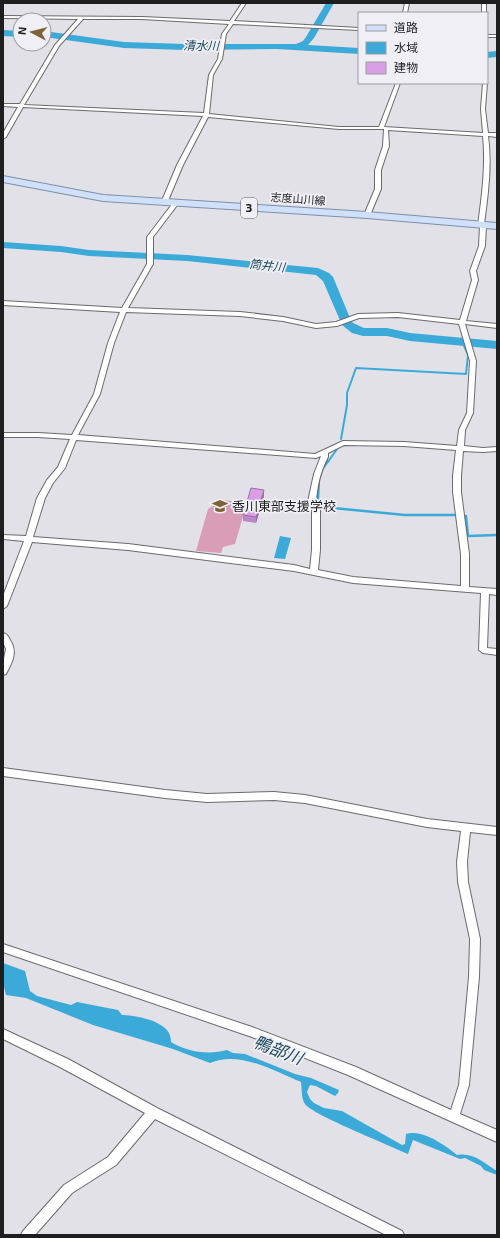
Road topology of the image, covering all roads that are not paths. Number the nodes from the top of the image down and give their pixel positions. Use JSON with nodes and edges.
{"nodes":[{"id":1,"x":244,"y":3,"type":"edge"},
{"id":2,"x":3,"y":17,"type":"edge"},
{"id":3,"x":81,"y":18,"type":"junction"},
{"id":4,"x":232,"y":23,"type":"junction"},
{"id":5,"x":358,"y":29,"type":"edge"},
{"id":6,"x":398,"y":84,"type":"edge"},
{"id":7,"x":485,"y":84,"type":"edge"},
{"id":8,"x":3,"y":105,"type":"edge"},
{"id":9,"x":21,"y":106,"type":"junction"},
{"id":10,"x":206,"y":115,"type":"junction"},
{"id":11,"x":383,"y":128,"type":"junction"},
{"id":12,"x":486,"y":134,"type":"junction"},
{"id":13,"x":497,"y":135,"type":"edge"},
{"id":14,"x":3,"y":137,"type":"edge"},
{"id":15,"x":3,"y":179,"type":"edge"},
{"id":16,"x":164,"y":203,"type":"junction"},
{"id":17,"x":175,"y":204,"type":"junction"},
{"id":18,"x":367,"y":216,"type":"junction"},
{"id":19,"x":482,"y":225,"type":"junction"},
{"id":20,"x":497,"y":226,"type":"edge"},
{"id":21,"x":3,"y":302,"type":"edge"},
{"id":22,"x":124,"y":310,"type":"junction"},
{"id":23,"x":462,"y":323,"type":"junction"},
{"id":24,"x":497,"y":326,"type":"edge"},
{"id":25,"x":3,"y":435,"type":"edge"},
{"id":26,"x":74,"y":437,"type":"junction"},
{"id":27,"x":460,"y":448,"type":"junction"},
{"id":28,"x":497,"y":449,"type":"edge"},
{"id":29,"x":324,"y":453,"type":"junction"},
{"id":30,"x":3,"y":537,"type":"edge"},
{"id":31,"x":29,"y":539,"type":"junction"},
{"id":32,"x":314,"y":572,"type":"junction"},
{"id":33,"x":465,"y":589,"type":"junction"},
{"id":34,"x":485,"y":590,"type":"junction"},
{"id":35,"x":497,"y":592,"type":"edge"},
{"id":36,"x":3,"y":606,"type":"edge"},
{"id":37,"x":3,"y":636,"type":"edge"},
{"id":38,"x":497,"y":652,"type":"edge"},
{"id":39,"x":3,"y":672,"type":"edge"},
{"id":40,"x":3,"y":772,"type":"edge"},
{"id":41,"x":466,"y":828,"type":"junction"},
{"id":42,"x":497,"y":831,"type":"edge"},
{"id":43,"x":3,"y":948,"type":"edge"},
{"id":44,"x":3,"y":1034,"type":"edge"},
{"id":45,"x":153,"y":1112,"type":"junction"},
{"id":46,"x":454,"y":1117,"type":"junction"},
{"id":47,"x":497,"y":1136,"type":"edge"},
{"id":48,"x":27,"y":1235,"type":"edge"},
{"id":49,"x":398,"y":1235,"type":"edge"}],
"edges":[{"from":1,"to":4,"type":"street"},
{"from":2,"to":3,"type":"street"},
{"from":3,"to":4,"type":"street"},
{"from":3,"to":9,"type":"street"},
{"from":4,"to":5,"type":"street"},
{"from":4,"to":10,"type":"street"},
{"from":6,"to":11,"type":"street"},
{"from":7,"to":12,"type":"street"},
{"from":8,"to":9,"type":"street"},
{"from":9,"to":10,"type":"street"},
{"from":9,"to":14,"type":"street"},
{"from":10,"to":11,"type":"street"},
{"from":10,"to":16,"type":"street"},
{"from":11,"to":12,"type":"street"},
{"from":11,"to":18,"type":"street"},
{"from":12,"to":13,"type":"street"},
{"from":12,"to":19,"type":"street"},
{"from":15,"to":16,"type":"main road","name":"志度山川線","number":"3"},
{"from":16,"to":17,"type":"main road","name":"志度山川線","number":"3"},
{"from":17,"to":18,"type":"main road","name":"志度山川線","number":"3"},
{"from":17,"to":22,"type":"street"},
{"from":18,"to":19,"type":"main road","name":"志度山川線","number":"3"},
{"from":19,"to":20,"type":"main road","name":"志度山川線","number":"3"},
{"from":19,"to":23,"type":"street"},
{"from":21,"to":22,"type":"street"},
{"from":22,"to":23,"type":"street"},
{"from":22,"to":26,"type":"street"},
{"from":23,"to":24,"type":"street"},
{"from":23,"to":27,"type":"street"},
{"from":25,"to":26,"type":"street"},
{"from":26,"to":29,"type":"street"},
{"from":26,"to":31,"type":"street"},
{"from":27,"to":28,"type":"street"},
{"from":27,"to":29,"type":"street"},
{"from":27,"to":33,"type":"street"},
{"from":29,"to":32,"type":"street"},
{"from":30,"to":31,"type":"street"},
{"from":31,"to":32,"type":"street"},
{"from":31,"to":36,"type":"street"},
{"from":32,"to":33,"type":"street"},
{"from":33,"to":34,"type":"street"},
{"from":34,"to":35,"type":"street"},
{"from":34,"to":38,"type":"street"},
{"from":37,"to":39,"type":"street"},
{"from":40,"to":41,"type":"street"},
{"from":41,"to":42,"type":"street"},
{"from":41,"to":46,"type":"street"},
{"from":43,"to":46,"type":"street"},
{"from":44,"to":45,"type":"street"},
{"from":45,"to":48,"type":"street"},
{"from":45,"to":49,"type":"street"},
{"from":46,"to":47,"type":"street"}]}
